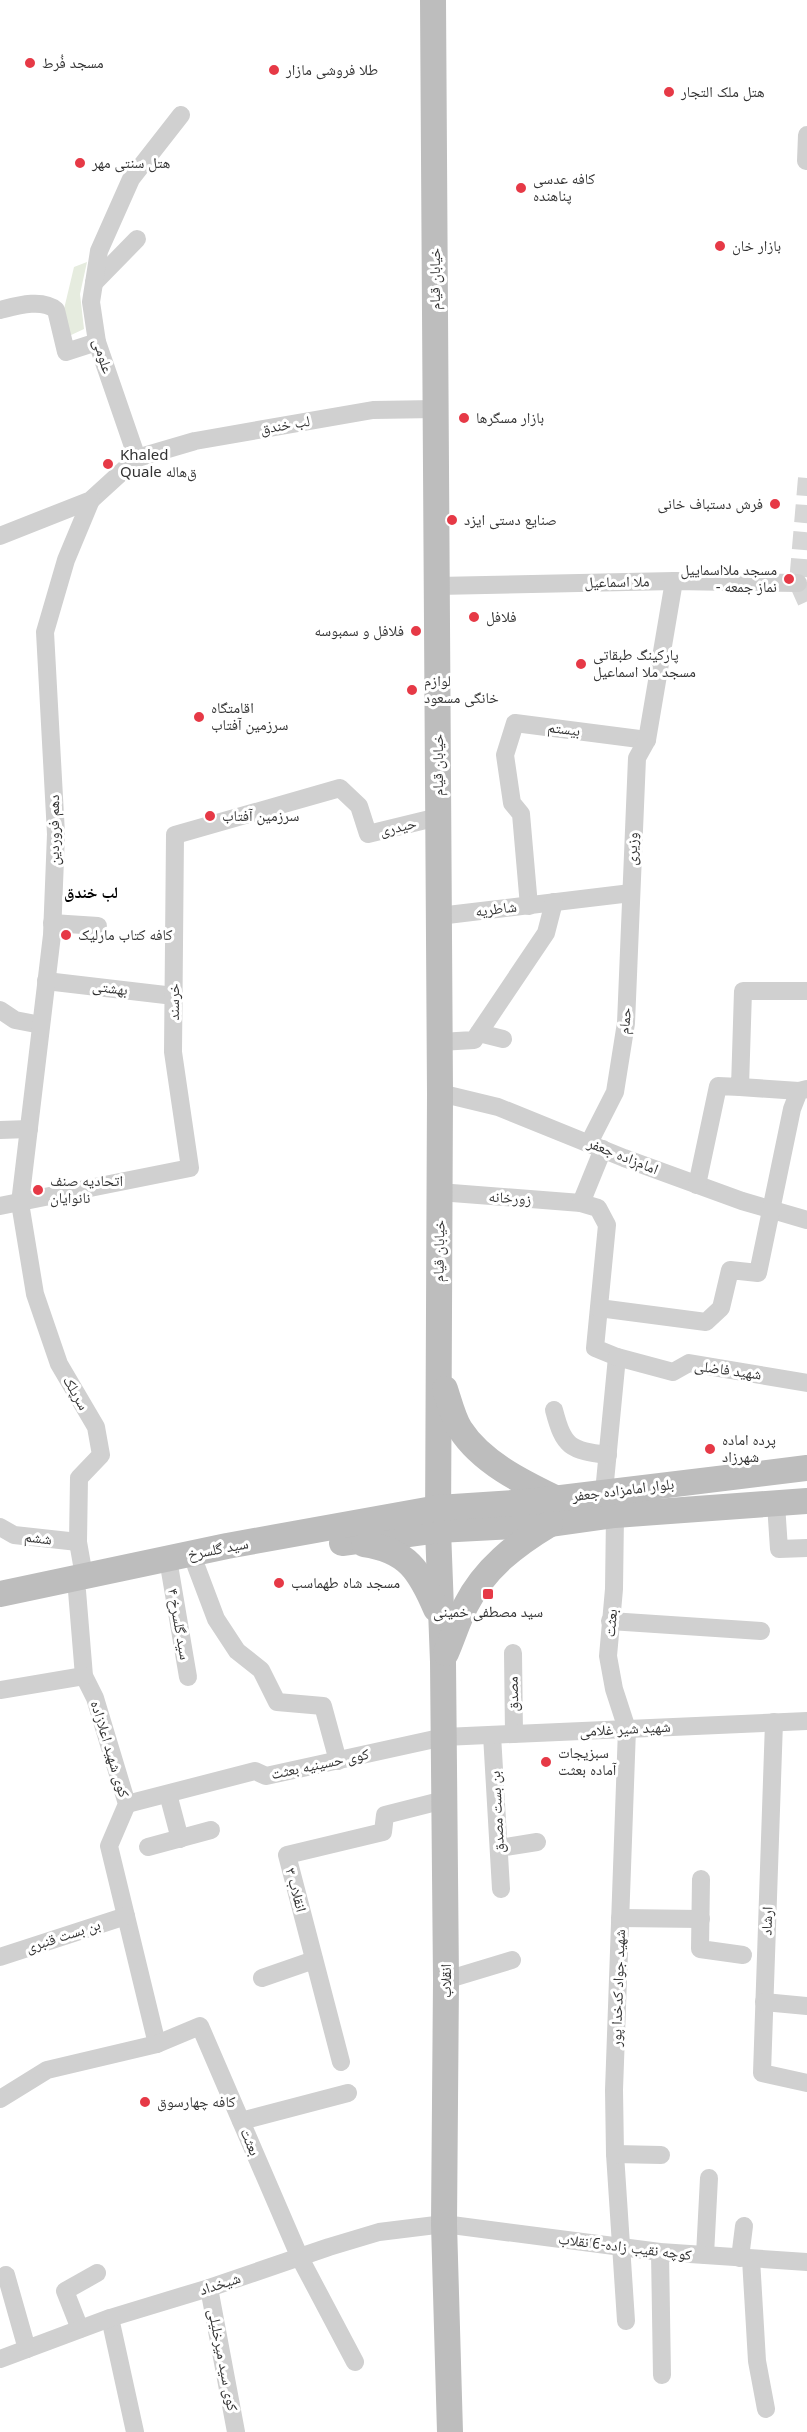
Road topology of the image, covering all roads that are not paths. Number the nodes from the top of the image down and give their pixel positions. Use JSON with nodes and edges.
{"nodes":[{"id":1,"x":433,"y":0,"type":"edge"},
{"id":2,"x":181,"y":115,"type":"dead end"},
{"id":3,"x":807,"y":135,"type":"edge"},
{"id":4,"x":806,"y":161,"type":"edge"},
{"id":5,"x":137,"y":238,"type":"dead end"},
{"id":6,"x":94,"y":283,"type":"junction"},
{"id":7,"x":0,"y":310,"type":"edge"},
{"id":8,"x":97,"y":342,"type":"junction"},
{"id":9,"x":436,"y":409,"type":"junction"},
{"id":10,"x":137,"y":458,"type":"junction"},
{"id":11,"x":91,"y":500,"type":"junction"},
{"id":12,"x":0,"y":536,"type":"edge"},
{"id":13,"x":674,"y":581,"type":"junction"},
{"id":14,"x":798,"y":583,"type":"dead end"},
{"id":15,"x":437,"y":586,"type":"junction"},
{"id":16,"x":647,"y":740,"type":"junction"},
{"id":17,"x":438,"y":818,"type":"junction"},
{"id":18,"x":175,"y":835,"type":"joint"},
{"id":19,"x":631,"y":893,"type":"junction"},
{"id":20,"x":554,"y":902,"type":"junction"},
{"id":21,"x":529,"y":906,"type":"junction"},
{"id":22,"x":439,"y":916,"type":"junction"},
{"id":23,"x":52,"y":923,"type":"junction"},
{"id":24,"x":98,"y":926,"type":"dead end"},
{"id":25,"x":46,"y":981,"type":"junction"},
{"id":26,"x":807,"y":991,"type":"edge"},
{"id":27,"x":174,"y":996,"type":"junction"},
{"id":28,"x":0,"y":1010,"type":"edge"},
{"id":29,"x":41,"y":1025,"type":"junction"},
{"id":30,"x":479,"y":1033,"type":"junction"},
{"id":31,"x":503,"y":1039,"type":"dead end"},
{"id":32,"x":440,"y":1042,"type":"junction"},
{"id":33,"x":740,"y":1087,"type":"junction"},
{"id":34,"x":803,"y":1090,"type":"edge"},
{"id":35,"x":440,"y":1093,"type":"junction"},
{"id":36,"x":29,"y":1129,"type":"junction"},
{"id":37,"x":0,"y":1130,"type":"edge"},
{"id":38,"x":596,"y":1146,"type":"junction"},
{"id":39,"x":696,"y":1185,"type":"junction"},
{"id":40,"x":440,"y":1192,"type":"junction"},
{"id":41,"x":20,"y":1203,"type":"junction"},
{"id":42,"x":581,"y":1203,"type":"junction"},
{"id":43,"x":0,"y":1206,"type":"edge"},
{"id":44,"x":771,"y":1209,"type":"junction"},
{"id":45,"x":807,"y":1220,"type":"edge"},
{"id":46,"x":599,"y":1308,"type":"junction"},
{"id":47,"x":617,"y":1357,"type":"junction"},
{"id":48,"x":439,"y":1374,"type":"junction"},
{"id":49,"x":807,"y":1383,"type":"edge"},
{"id":50,"x":554,"y":1410,"type":"dead end"},
{"id":51,"x":608,"y":1455,"type":"junction"},
{"id":52,"x":807,"y":1468,"type":"edge"},
{"id":53,"x":604,"y":1492,"type":"junction"},
{"id":54,"x":555,"y":1498,"type":"junction"},
{"id":55,"x":807,"y":1501,"type":"edge"},
{"id":56,"x":776,"y":1504,"type":"junction"},
{"id":57,"x":615,"y":1515,"type":"junction"},
{"id":58,"x":537,"y":1516,"type":"junction"},
{"id":59,"x":438,"y":1519,"type":"junction"},
{"id":60,"x":0,"y":1527,"type":"edge"},
{"id":61,"x":78,"y":1542,"type":"junction"},
{"id":62,"x":349,"y":1542,"type":"junction"},
{"id":63,"x":807,"y":1548,"type":"edge"},
{"id":64,"x":196,"y":1566,"type":"junction"},
{"id":65,"x":170,"y":1571,"type":"junction"},
{"id":66,"x":81,"y":1584,"type":"junction"},
{"id":67,"x":0,"y":1594,"type":"edge"},
{"id":68,"x":0,"y":1607,"type":"edge"},
{"id":69,"x":441,"y":1620,"type":"junction"},
{"id":70,"x":610,"y":1621,"type":"junction"},
{"id":71,"x":761,"y":1631,"type":"dead end"},
{"id":72,"x":513,"y":1653,"type":"dead end"},
{"id":73,"x":443,"y":1662,"type":"junction"},
{"id":74,"x":84,"y":1676,"type":"junction"},
{"id":75,"x":188,"y":1677,"type":"dead end"},
{"id":76,"x":0,"y":1690,"type":"edge"},
{"id":77,"x":807,"y":1720,"type":"edge"},
{"id":78,"x":774,"y":1722,"type":"junction"},
{"id":79,"x":627,"y":1729,"type":"junction"},
{"id":80,"x":514,"y":1734,"type":"junction"},
{"id":81,"x":492,"y":1735,"type":"junction"},
{"id":82,"x":444,"y":1737,"type":"junction"},
{"id":83,"x":338,"y":1761,"type":"junction"},
{"id":84,"x":168,"y":1794,"type":"junction"},
{"id":85,"x":444,"y":1800,"type":"junction"},
{"id":86,"x":127,"y":1804,"type":"junction"},
{"id":87,"x":212,"y":1830,"type":"dead end"},
{"id":88,"x":180,"y":1839,"type":"junction"},
{"id":89,"x":537,"y":1842,"type":"dead end"},
{"id":90,"x":148,"y":1847,"type":"dead end"},
{"id":91,"x":499,"y":1848,"type":"junction"},
{"id":92,"x":701,"y":1879,"type":"dead end"},
{"id":93,"x":501,"y":1889,"type":"dead end"},
{"id":94,"x":126,"y":1916,"type":"junction"},
{"id":95,"x":620,"y":1918,"type":"junction"},
{"id":96,"x":701,"y":1919,"type":"junction"},
{"id":97,"x":743,"y":1954,"type":"dead end"},
{"id":98,"x":0,"y":1957,"type":"edge"},
{"id":99,"x":314,"y":1960,"type":"junction"},
{"id":100,"x":512,"y":1960,"type":"dead end"},
{"id":101,"x":262,"y":1978,"type":"dead end"},
{"id":102,"x":446,"y":1980,"type":"junction"},
{"id":103,"x":764,"y":2002,"type":"junction"},
{"id":104,"x":807,"y":2006,"type":"edge"},
{"id":105,"x":157,"y":2044,"type":"junction"},
{"id":106,"x":340,"y":2062,"type":"dead end"},
{"id":107,"x":807,"y":2083,"type":"edge"},
{"id":108,"x":348,"y":2093,"type":"dead end"},
{"id":109,"x":0,"y":2099,"type":"edge"},
{"id":110,"x":241,"y":2121,"type":"junction"},
{"id":111,"x":615,"y":2154,"type":"junction"},
{"id":112,"x":661,"y":2155,"type":"dead end"},
{"id":113,"x":709,"y":2178,"type":"dead end"},
{"id":114,"x":444,"y":2224,"type":"junction"},
{"id":115,"x":744,"y":2226,"type":"dead end"},
{"id":116,"x":622,"y":2247,"type":"junction"},
{"id":117,"x":660,"y":2252,"type":"junction"},
{"id":118,"x":705,"y":2255,"type":"junction"},
{"id":119,"x":300,"y":2258,"type":"junction"},
{"id":120,"x":745,"y":2258,"type":"junction"},
{"id":121,"x":807,"y":2262,"type":"edge"},
{"id":122,"x":97,"y":2273,"type":"dead end"},
{"id":123,"x":6,"y":2275,"type":"dead end"},
{"id":124,"x":209,"y":2288,"type":"junction"},
{"id":125,"x":110,"y":2318,"type":"junction"},
{"id":126,"x":626,"y":2321,"type":"dead end"},
{"id":127,"x":80,"y":2329,"type":"junction"},
{"id":128,"x":27,"y":2349,"type":"junction"},
{"id":129,"x":0,"y":2358,"type":"edge"},
{"id":130,"x":355,"y":2362,"type":"dead end"},
{"id":131,"x":662,"y":2375,"type":"dead end"},
{"id":132,"x":766,"y":2409,"type":"dead end"},
{"id":133,"x":135,"y":2432,"type":"edge"},
{"id":134,"x":237,"y":2432,"type":"edge"},
{"id":135,"x":450,"y":2432,"type":"edge"}],
"edges":[{"from":1,"to":9,"type":"main road","name":"خیابان قیام"},
{"from":2,"to":6,"type":"street","name":"علومی"},
{"from":3,"to":4,"type":"street"},
{"from":5,"to":6,"type":"street"},
{"from":6,"to":8,"type":"street","name":"علومی"},
{"from":7,"to":8,"type":"street"},
{"from":8,"to":10,"type":"street","name":"علومی"},
{"from":9,"to":10,"type":"street","name":"لب خندق"},
{"from":9,"to":15,"type":"main road","name":"خیابان قیام"},
{"from":10,"to":11,"type":"street"},
{"from":11,"to":12,"type":"street"},
{"from":11,"to":23,"type":"street","name":"دهم فروردین"},
{"from":13,"to":14,"type":"street","name":"ملا اسماعیل"},
{"from":13,"to":15,"type":"street","name":"ملا اسماعیل"},
{"from":13,"to":16,"type":"street","name":"وزیری"},
{"from":15,"to":17,"type":"main road","name":"خیابان قیام"},
{"from":16,"to":19,"type":"street","name":"وزیری"},
{"from":16,"to":21,"type":"street","name":"بیستم"},
{"from":17,"to":18,"type":"street","name":"حیدری"},
{"from":17,"to":22,"type":"main road","name":"خیابان قیام"},
{"from":18,"to":27,"type":"street","name":"خرسند"},
{"from":19,"to":20,"type":"street"},
{"from":19,"to":38,"type":"street","name":"حمام"},
{"from":20,"to":21,"type":"street","name":"شاطریه"},
{"from":20,"to":30,"type":"street"},
{"from":21,"to":22,"type":"street","name":"شاطریه"},
{"from":22,"to":32,"type":"main road","name":"خیابان قیام"},
{"from":23,"to":24,"type":"street"},
{"from":23,"to":25,"type":"street","name":"دهم فروردین"},
{"from":25,"to":27,"type":"street","name":"بهشتی"},
{"from":25,"to":29,"type":"street","name":"دهم فروردین"},
{"from":26,"to":33,"type":"street"},
{"from":27,"to":41,"type":"street","name":"خرسند"},
{"from":28,"to":29,"type":"street"},
{"from":29,"to":36,"type":"street","name":"دهم فروردین"},
{"from":30,"to":31,"type":"street"},
{"from":30,"to":32,"type":"street"},
{"from":32,"to":35,"type":"main road","name":"خیابان قیام"},
{"from":33,"to":34,"type":"street"},
{"from":33,"to":39,"type":"street"},
{"from":34,"to":44,"type":"street"},
{"from":35,"to":38,"type":"street","name":"امام‌زاده جعفر"},
{"from":35,"to":40,"type":"main road","name":"خیابان قیام"},
{"from":36,"to":37,"type":"street"},
{"from":36,"to":41,"type":"street","name":"دهم فروردین"},
{"from":38,"to":39,"type":"street","name":"امام‌زاده جعفر"},
{"from":38,"to":42,"type":"street","name":"حمام"},
{"from":39,"to":44,"type":"street","name":"امام‌زاده جعفر"},
{"from":40,"to":42,"type":"street","name":"زورخانه"},
{"from":40,"to":48,"type":"main road","name":"خیابان قیام"},
{"from":41,"to":43,"type":"street"},
{"from":41,"to":61,"type":"street","name":"سرپلک"},
{"from":42,"to":46,"type":"street"},
{"from":44,"to":45,"type":"street","name":"امام‌زاده جعفر"},
{"from":44,"to":46,"type":"street"},
{"from":46,"to":47,"type":"street"},
{"from":47,"to":49,"type":"street","name":"شهید فاضلی"},
{"from":47,"to":51,"type":"street"},
{"from":48,"to":54,"type":"main road"},
{"from":48,"to":59,"type":"main road","name":"خیابان قیام"},
{"from":50,"to":51,"type":"street"},
{"from":51,"to":53,"type":"street"},
{"from":52,"to":53,"type":"main road","name":"بلوار امامزاده جعفر"},
{"from":53,"to":54,"type":"main road","name":"بلوار امامزاده جعفر"},
{"from":54,"to":58,"type":"main road","name":"بلوار امامزاده جعفر"},
{"from":55,"to":56,"type":"main road","name":"بلوار امامزاده جعفر"},
{"from":56,"to":57,"type":"main road","name":"بلوار امامزاده جعفر"},
{"from":56,"to":63,"type":"street"},
{"from":57,"to":58,"type":"main road","name":"بلوار امامزاده جعفر"},
{"from":57,"to":70,"type":"street","name":"بعثت"},
{"from":58,"to":59,"type":"main road","name":"بلوار امامزاده جعفر"},
{"from":58,"to":73,"type":"main road"},
{"from":59,"to":62,"type":"main road","name":"سید گلسرخ"},
{"from":59,"to":66,"type":"main road","name":"سید گلسرخ"},
{"from":59,"to":69,"type":"main road","name":"انقلاب"},
{"from":60,"to":61,"type":"street","name":"ششم"},
{"from":61,"to":66,"type":"street","name":"سرپلک"},
{"from":62,"to":64,"type":"main road","name":"سید گلسرخ"},
{"from":62,"to":69,"type":"main road"},
{"from":64,"to":65,"type":"main road","name":"سید گلسرخ"},
{"from":64,"to":83,"type":"street"},
{"from":65,"to":66,"type":"main road","name":"سید گلسرخ"},
{"from":65,"to":75,"type":"street","name":"سید گلسرخ ۴"},
{"from":66,"to":67,"type":"main road","name":"سید گلسرخ"},
{"from":66,"to":68,"type":"main road","name":"سید گلسرخ"},
{"from":66,"to":74,"type":"street","name":"کوی شهید اعلازاده"},
{"from":69,"to":73,"type":"main road","name":"انقلاب"},
{"from":70,"to":71,"type":"street"},
{"from":70,"to":79,"type":"street","name":"بعثت"},
{"from":72,"to":80,"type":"street","name":"مصدق"},
{"from":73,"to":82,"type":"main road","name":"انقلاب"},
{"from":74,"to":76,"type":"street"},
{"from":74,"to":86,"type":"street","name":"کوی شهید اعلازاده"},
{"from":77,"to":78,"type":"street","name":"شهید شیر غلامی"},
{"from":78,"to":79,"type":"street","name":"شهید شیر غلامی"},
{"from":78,"to":103,"type":"street","name":"ارشاد"},
{"from":79,"to":80,"type":"street","name":"شهید شیر غلامی"},
{"from":79,"to":95,"type":"street","name":"شهید جواد کدخدا پور"},
{"from":80,"to":81,"type":"street","name":"شهید شیر غلامی"},
{"from":81,"to":82,"type":"street","name":"شهید شیر غلامی"},
{"from":81,"to":91,"type":"street","name":"بن بست مصدق"},
{"from":82,"to":83,"type":"street","name":"کوی حسینیه بعثت"},
{"from":82,"to":85,"type":"main road","name":"انقلاب"},
{"from":83,"to":84,"type":"street","name":"کوی حسینیه بعثت"},
{"from":84,"to":86,"type":"street","name":"کوی حسینیه بعثت"},
{"from":84,"to":88,"type":"street"},
{"from":85,"to":99,"type":"street","name":"انقلاب ۳"},
{"from":85,"to":102,"type":"main road","name":"انقلاب"},
{"from":86,"to":94,"type":"street","name":"کوی شهید اعلازاده"},
{"from":87,"to":88,"type":"street"},
{"from":88,"to":90,"type":"street"},
{"from":89,"to":91,"type":"street"},
{"from":91,"to":93,"type":"street","name":"بن بست مصدق"},
{"from":92,"to":96,"type":"street"},
{"from":94,"to":98,"type":"street","name":"بن بست قنبری"},
{"from":94,"to":105,"type":"street","name":"کوی شهید اعلازاده"},
{"from":95,"to":96,"type":"street"},
{"from":95,"to":111,"type":"street","name":"شهید جواد کدخدا پور"},
{"from":96,"to":97,"type":"street"},
{"from":99,"to":101,"type":"street"},
{"from":99,"to":106,"type":"street","name":"انقلاب ۳"},
{"from":100,"to":102,"type":"street"},
{"from":102,"to":114,"type":"main road","name":"انقلاب"},
{"from":103,"to":104,"type":"street"},
{"from":103,"to":107,"type":"street","name":"ارشاد"},
{"from":105,"to":109,"type":"street"},
{"from":105,"to":110,"type":"street","name":"بعثت"},
{"from":108,"to":110,"type":"street"},
{"from":110,"to":119,"type":"street","name":"بعثت"},
{"from":111,"to":112,"type":"street"},
{"from":111,"to":116,"type":"street","name":"شهید جواد کدخدا پور"},
{"from":113,"to":118,"type":"street"},
{"from":114,"to":116,"type":"street","name":"کوچه نقیب زاده-6انقلاب"},
{"from":114,"to":119,"type":"street","name":"شیخداد"},
{"from":114,"to":135,"type":"main road","name":"انقلاب"},
{"from":115,"to":120,"type":"street"},
{"from":116,"to":117,"type":"street","name":"کوچه نقیب زاده-6انقلاب"},
{"from":116,"to":126,"type":"street","name":"شهید جواد کدخدا پور"},
{"from":117,"to":118,"type":"street","name":"کوچه نقیب زاده-6انقلاب"},
{"from":117,"to":131,"type":"street"},
{"from":118,"to":120,"type":"street","name":"کوچه نقیب زاده-6انقلاب"},
{"from":119,"to":124,"type":"street","name":"شیخداد"},
{"from":119,"to":130,"type":"street","name":"بعثت"},
{"from":120,"to":121,"type":"street","name":"کوچه نقیب زاده-6انقلاب"},
{"from":120,"to":132,"type":"street"},
{"from":122,"to":127,"type":"street"},
{"from":123,"to":128,"type":"street"},
{"from":124,"to":125,"type":"street","name":"شیخداد"},
{"from":124,"to":134,"type":"street","name":"کوی سید میرخلیلی"},
{"from":125,"to":127,"type":"street","name":"شیخداد"},
{"from":125,"to":133,"type":"street"},
{"from":127,"to":128,"type":"street","name":"شیخداد"},
{"from":128,"to":129,"type":"street","name":"شیخداد"}]}
